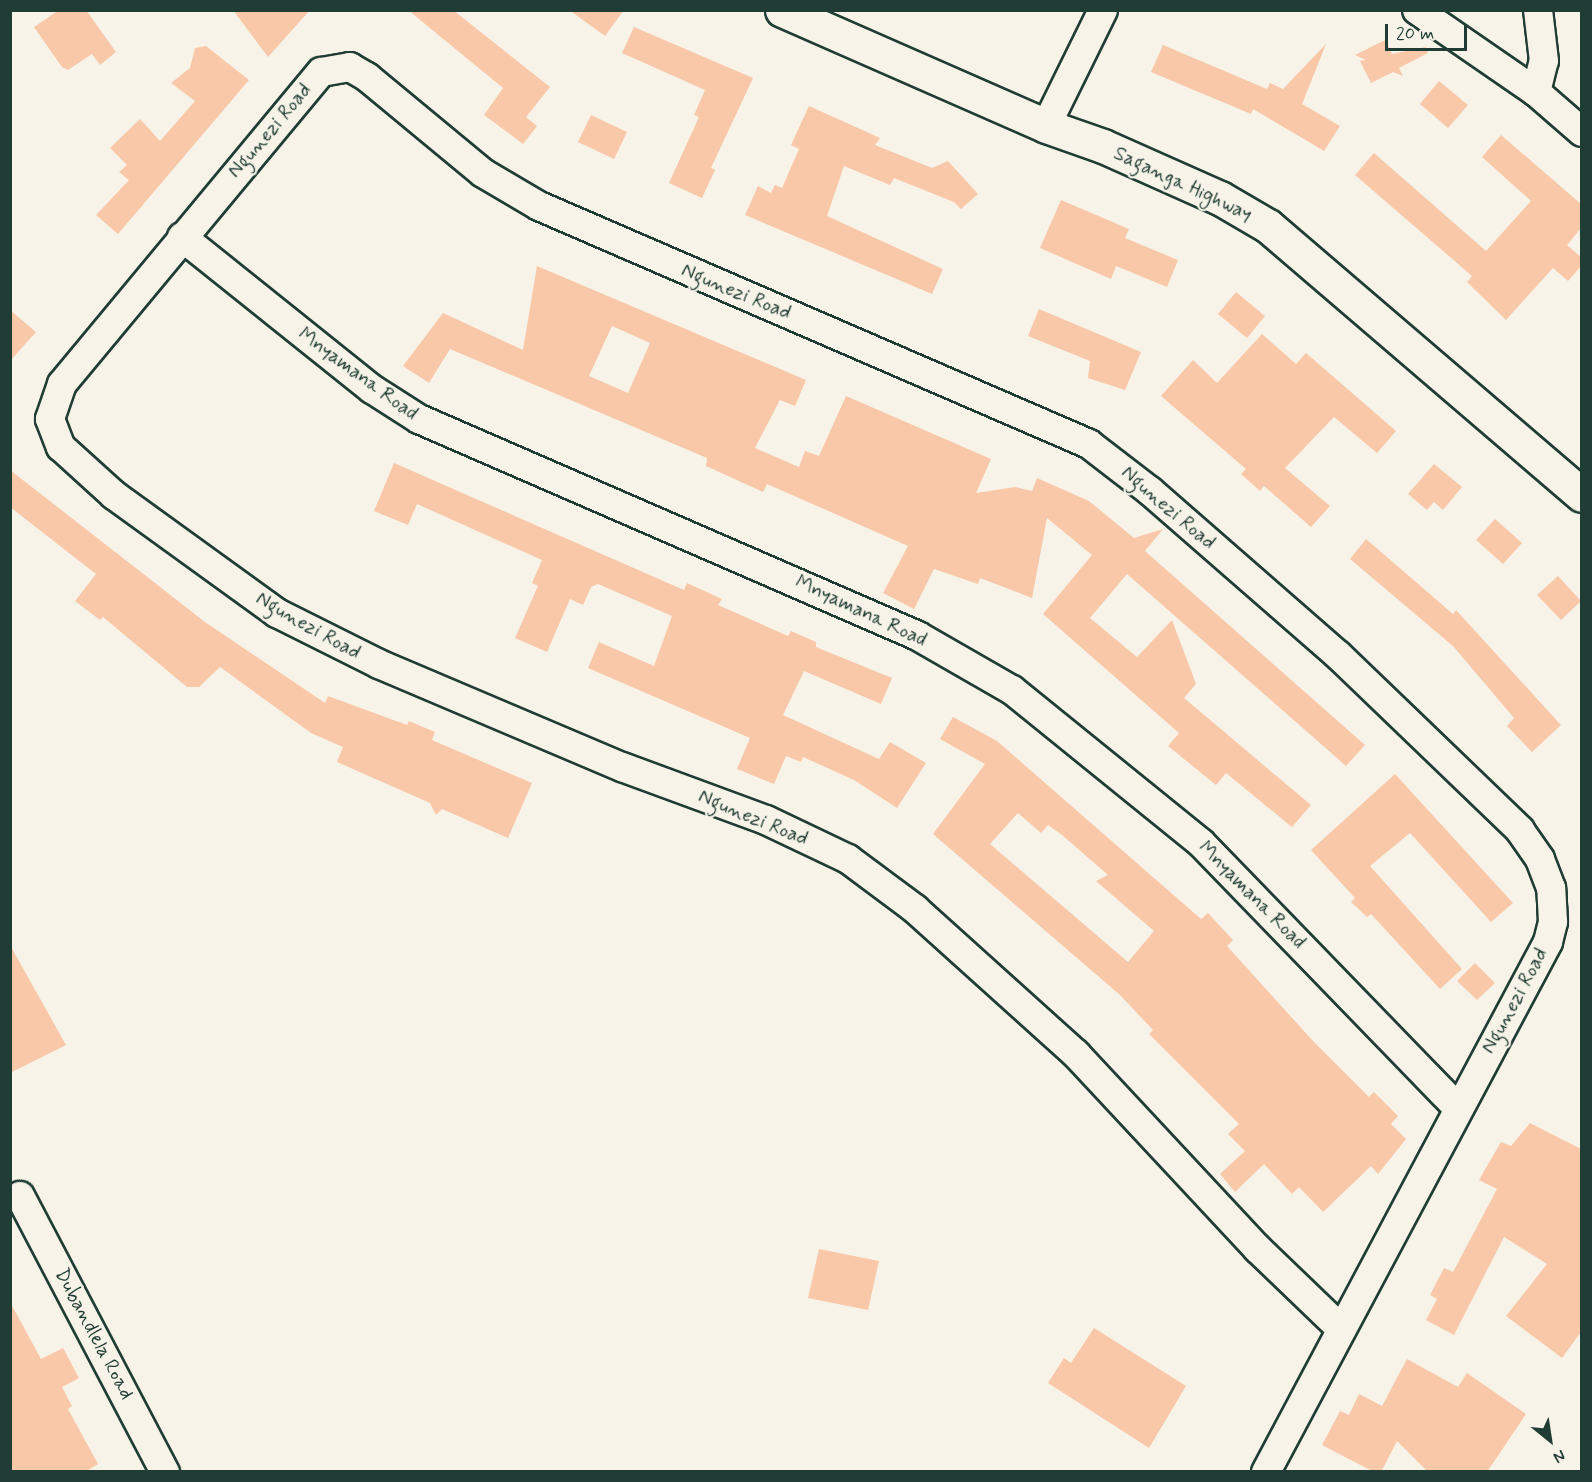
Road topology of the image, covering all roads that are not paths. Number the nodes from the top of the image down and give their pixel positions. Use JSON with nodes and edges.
{"nodes":[{"id":1,"x":782,"y":10,"type":"edge"},
{"id":2,"x":1103,"y":10,"type":"edge"},
{"id":3,"x":1417,"y":10,"type":"edge"},
{"id":4,"x":1538,"y":10,"type":"edge"},
{"id":5,"x":1536,"y":92,"type":"junction"},
{"id":6,"x":1046,"y":126,"type":"junction"},
{"id":7,"x":1581,"y":132,"type":"edge"},
{"id":8,"x":182,"y":237,"type":"junction"},
{"id":9,"x":1581,"y":495,"type":"edge"},
{"id":10,"x":1457,"y":1107,"type":"junction"},
{"id":11,"x":20,"y":1196,"type":"dead end"},
{"id":12,"x":1341,"y":1329,"type":"junction"},
{"id":13,"x":165,"y":1472,"type":"edge"},
{"id":14,"x":1266,"y":1472,"type":"edge"}],
"edges":[{"from":1,"to":6,"type":"street","name":"Saganga Highway"},
{"from":2,"to":6,"type":"street"},
{"from":3,"to":5,"type":"street"},
{"from":4,"to":5,"type":"street"},
{"from":5,"to":7,"type":"street"},
{"from":6,"to":9,"type":"street","name":"Saganga Highway"},
{"from":8,"to":10,"type":"street","name":"Mnyamana Road"},
{"from":8,"to":10,"type":"street","name":"Ngunezi Road"},
{"from":8,"to":12,"type":"street","name":"Ngunezi Road"},
{"from":10,"to":12,"type":"street","name":"Ngunezi Road"},
{"from":11,"to":13,"type":"street","name":"Dubandlela Road"},
{"from":12,"to":14,"type":"street","name":"Ngunezi Road"}]}
